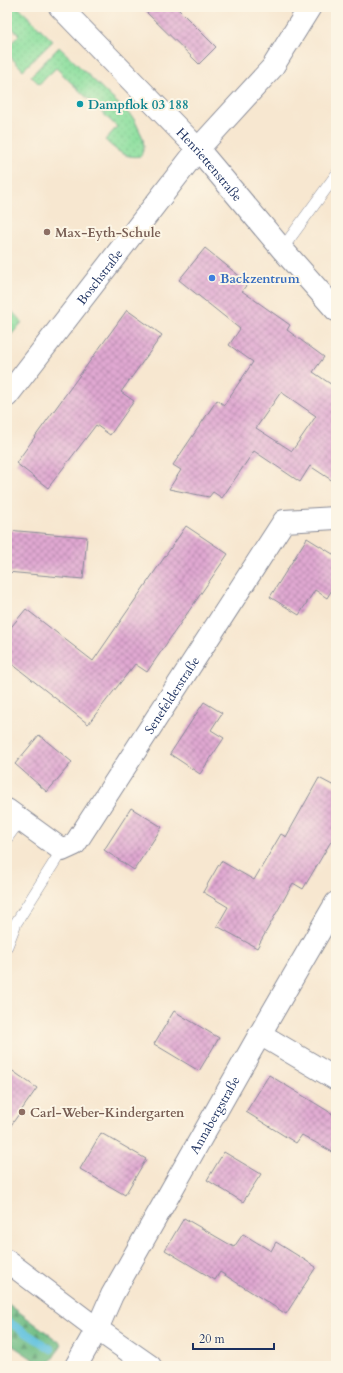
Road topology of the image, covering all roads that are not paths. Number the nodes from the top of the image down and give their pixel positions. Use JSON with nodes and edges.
{"nodes":[{"id":1,"x":60,"y":7,"type":"edge"},
{"id":2,"x":310,"y":7,"type":"edge"},
{"id":3,"x":198,"y":149,"type":"junction"},
{"id":4,"x":336,"y":176,"type":"edge"},
{"id":5,"x":282,"y":249,"type":"junction"},
{"id":6,"x":336,"y":310,"type":"edge"},
{"id":7,"x":7,"y":396,"type":"edge"},
{"id":8,"x":336,"y":518,"type":"edge"},
{"id":9,"x":14,"y":815,"type":"edge"},
{"id":10,"x":7,"y":838,"type":"edge"},
{"id":11,"x":62,"y":850,"type":"junction"},
{"id":12,"x":336,"y":904,"type":"edge"},
{"id":13,"x":7,"y":946,"type":"edge"},
{"id":14,"x":260,"y":1034,"type":"junction"},
{"id":15,"x":336,"y":1079,"type":"edge"},
{"id":16,"x":7,"y":1261,"type":"edge"},
{"id":17,"x":97,"y":1329,"type":"junction"},
{"id":18,"x":76,"y":1366,"type":"edge"},
{"id":19,"x":150,"y":1366,"type":"edge"}],
"edges":[{"from":1,"to":3,"type":"street","name":"Henriettenstraße"},
{"from":2,"to":3,"type":"street","name":"Boschstraße"},
{"from":3,"to":5,"type":"street","name":"Henriettenstraße"},
{"from":3,"to":7,"type":"street","name":"Boschstraße"},
{"from":4,"to":5,"type":"lane"},
{"from":5,"to":6,"type":"street","name":"Henriettenstraße"},
{"from":8,"to":11,"type":"street","name":"Senefelderstraße"},
{"from":9,"to":10,"type":"lane"},
{"from":9,"to":11,"type":"street"},
{"from":11,"to":13,"type":"lane"},
{"from":12,"to":14,"type":"street","name":"Annabergstraße"},
{"from":14,"to":15,"type":"street"},
{"from":14,"to":17,"type":"street","name":"Annabergstraße"},
{"from":16,"to":17,"type":"street"},
{"from":17,"to":18,"type":"street","name":"Annabergstraße"},
{"from":17,"to":19,"type":"street"}]}
